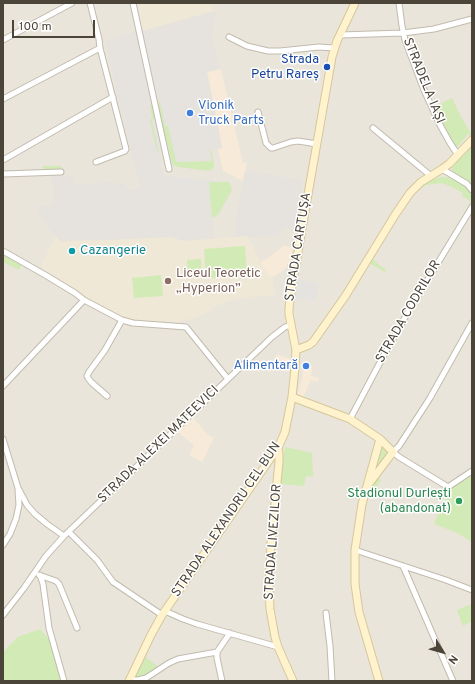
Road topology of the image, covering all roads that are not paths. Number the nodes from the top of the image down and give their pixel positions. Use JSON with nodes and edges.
{"nodes":[{"id":1,"x":72,"y":3,"type":"edge"},
{"id":2,"x":90,"y":3,"type":"edge"},
{"id":3,"x":134,"y":3,"type":"edge"},
{"id":4,"x":355,"y":3,"type":"edge"},
{"id":5,"x":399,"y":3,"type":"edge"},
{"id":6,"x":472,"y":19,"type":"edge"},
{"id":7,"x":403,"y":33,"type":"junction"},
{"id":8,"x":340,"y":35,"type":"junction"},
{"id":9,"x":229,"y":37,"type":"dead end"},
{"id":10,"x":3,"y":40,"type":"edge"},
{"id":11,"x":100,"y":48,"type":"junction"},
{"id":12,"x":334,"y":48,"type":"junction"},
{"id":13,"x":113,"y":98,"type":"junction"},
{"id":14,"x":3,"y":99,"type":"edge"},
{"id":15,"x":258,"y":112,"type":"dead end"},
{"id":16,"x":373,"y":128,"type":"dead end"},
{"id":17,"x":472,"y":140,"type":"edge"},
{"id":18,"x":317,"y":144,"type":"junction"},
{"id":19,"x":458,"y":155,"type":"junction"},
{"id":20,"x":3,"y":160,"type":"edge"},
{"id":21,"x":96,"y":162,"type":"dead end"},
{"id":22,"x":168,"y":169,"type":"dead end"},
{"id":23,"x":442,"y":169,"type":"junction"},
{"id":24,"x":62,"y":172,"type":"dead end"},
{"id":25,"x":3,"y":174,"type":"edge"},
{"id":26,"x":431,"y":176,"type":"junction"},
{"id":27,"x":472,"y":190,"type":"edge"},
{"id":28,"x":472,"y":207,"type":"edge"},
{"id":29,"x":3,"y":251,"type":"edge"},
{"id":30,"x":84,"y":300,"type":"junction"},
{"id":31,"x":122,"y":320,"type":"junction"},
{"id":32,"x":472,"y":323,"type":"edge"},
{"id":33,"x":291,"y":325,"type":"junction"},
{"id":34,"x":296,"y":350,"type":"junction"},
{"id":35,"x":228,"y":379,"type":"junction"},
{"id":36,"x":3,"y":386,"type":"edge"},
{"id":37,"x":107,"y":396,"type":"dead end"},
{"id":38,"x":292,"y":397,"type":"junction"},
{"id":39,"x":350,"y":419,"type":"junction"},
{"id":40,"x":380,"y":439,"type":"junction"},
{"id":41,"x":3,"y":440,"type":"edge"},
{"id":42,"x":278,"y":448,"type":"junction"},
{"id":43,"x":393,"y":452,"type":"junction"},
{"id":44,"x":472,"y":471,"type":"edge"},
{"id":45,"x":18,"y":488,"type":"junction"},
{"id":46,"x":365,"y":489,"type":"junction"},
{"id":47,"x":69,"y":532,"type":"junction"},
{"id":48,"x":6,"y":535,"type":"edge"},
{"id":49,"x":64,"y":536,"type":"junction"},
{"id":50,"x":3,"y":545,"type":"edge"},
{"id":51,"x":355,"y":550,"type":"junction"},
{"id":52,"x":403,"y":566,"type":"junction"},
{"id":53,"x":35,"y":573,"type":"junction"},
{"id":54,"x":40,"y":575,"type":"junction"},
{"id":55,"x":472,"y":590,"type":"edge"},
{"id":56,"x":164,"y":613,"type":"junction"},
{"id":57,"x":326,"y":613,"type":"dead end"},
{"id":58,"x":3,"y":615,"type":"edge"},
{"id":59,"x":77,"y":628,"type":"dead end"},
{"id":60,"x":230,"y":633,"type":"junction"},
{"id":61,"x":278,"y":647,"type":"junction"},
{"id":62,"x":217,"y":652,"type":"junction"},
{"id":63,"x":129,"y":680,"type":"edge"},
{"id":64,"x":64,"y":681,"type":"edge"},
{"id":65,"x":222,"y":681,"type":"edge"},
{"id":66,"x":293,"y":681,"type":"edge"},
{"id":67,"x":332,"y":681,"type":"edge"},
{"id":68,"x":379,"y":681,"type":"edge"},
{"id":69,"x":453,"y":681,"type":"edge"}],
"edges":[{"from":1,"to":10,"type":"street"},
{"from":2,"to":11,"type":"street"},
{"from":3,"to":22,"type":"street"},
{"from":4,"to":8,"type":"street","name":"STRADA CARTUȘA"},
{"from":5,"to":7,"type":"street","name":"STRADELA IAȘI"},
{"from":6,"to":7,"type":"street"},
{"from":7,"to":8,"type":"street"},
{"from":7,"to":19,"type":"street","name":"STRADELA IAȘI"},
{"from":8,"to":12,"type":"street","name":"STRADA CARTUȘA"},
{"from":9,"to":12,"type":"street"},
{"from":11,"to":13,"type":"street"},
{"from":11,"to":14,"type":"street"},
{"from":12,"to":18,"type":"street","name":"STRADA CARTUȘA"},
{"from":13,"to":20,"type":"street"},
{"from":13,"to":21,"type":"street"},
{"from":15,"to":18,"type":"street"},
{"from":16,"to":26,"type":"street"},
{"from":17,"to":19,"type":"street"},
{"from":18,"to":33,"type":"street","name":"STRADA CARTUȘA"},
{"from":19,"to":23,"type":"street"},
{"from":23,"to":26,"type":"street"},
{"from":23,"to":27,"type":"street"},
{"from":24,"to":25,"type":"street"},
{"from":26,"to":34,"type":"street"},
{"from":28,"to":39,"type":"street","name":"STRADA CODRILOR"},
{"from":29,"to":30,"type":"street"},
{"from":30,"to":31,"type":"street"},
{"from":30,"to":36,"type":"street"},
{"from":31,"to":35,"type":"street"},
{"from":31,"to":37,"type":"street"},
{"from":32,"to":43,"type":"street"},
{"from":33,"to":34,"type":"street","name":"STRADA CARTUȘA"},
{"from":33,"to":35,"type":"street","name":"STRADA ALEXEI MATEEVICI"},
{"from":34,"to":38,"type":"street","name":"STRADA ALEXANDRU CEL BUN"},
{"from":35,"to":47,"type":"street","name":"STRADA ALEXEI MATEEVICI"},
{"from":38,"to":39,"type":"street"},
{"from":38,"to":42,"type":"street","name":"STRADA ALEXANDRU CEL BUN"},
{"from":39,"to":40,"type":"street"},
{"from":40,"to":43,"type":"street"},
{"from":40,"to":46,"type":"street"},
{"from":41,"to":45,"type":"street"},
{"from":42,"to":56,"type":"street","name":"STRADA ALEXANDRU CEL BUN"},
{"from":42,"to":61,"type":"street","name":"STRADA LIVEZILOR"},
{"from":43,"to":44,"type":"street"},
{"from":43,"to":46,"type":"street"},
{"from":45,"to":48,"type":"street"},
{"from":45,"to":49,"type":"street"},
{"from":46,"to":51,"type":"street"},
{"from":47,"to":49,"type":"street","name":"STRADA ALEXEI MATEEVICI"},
{"from":47,"to":56,"type":"street"},
{"from":48,"to":50,"type":"street"},
{"from":49,"to":53,"type":"street","name":"STRADA ALEXEI MATEEVICI"},
{"from":51,"to":52,"type":"street"},
{"from":51,"to":68,"type":"street"},
{"from":52,"to":55,"type":"street"},
{"from":52,"to":69,"type":"street"},
{"from":53,"to":54,"type":"street"},
{"from":53,"to":58,"type":"street","name":"STRADA ALEXEI MATEEVICI"},
{"from":54,"to":59,"type":"street"},
{"from":54,"to":64,"type":"street"},
{"from":56,"to":60,"type":"street"},
{"from":56,"to":63,"type":"street","name":"STRADA ALEXANDRU CEL BUN"},
{"from":57,"to":67,"type":"street"},
{"from":60,"to":61,"type":"street"},
{"from":60,"to":62,"type":"street"},
{"from":61,"to":66,"type":"street","name":"STRADA LIVEZILOR"},
{"from":62,"to":63,"type":"street"},
{"from":62,"to":65,"type":"street"}]}
